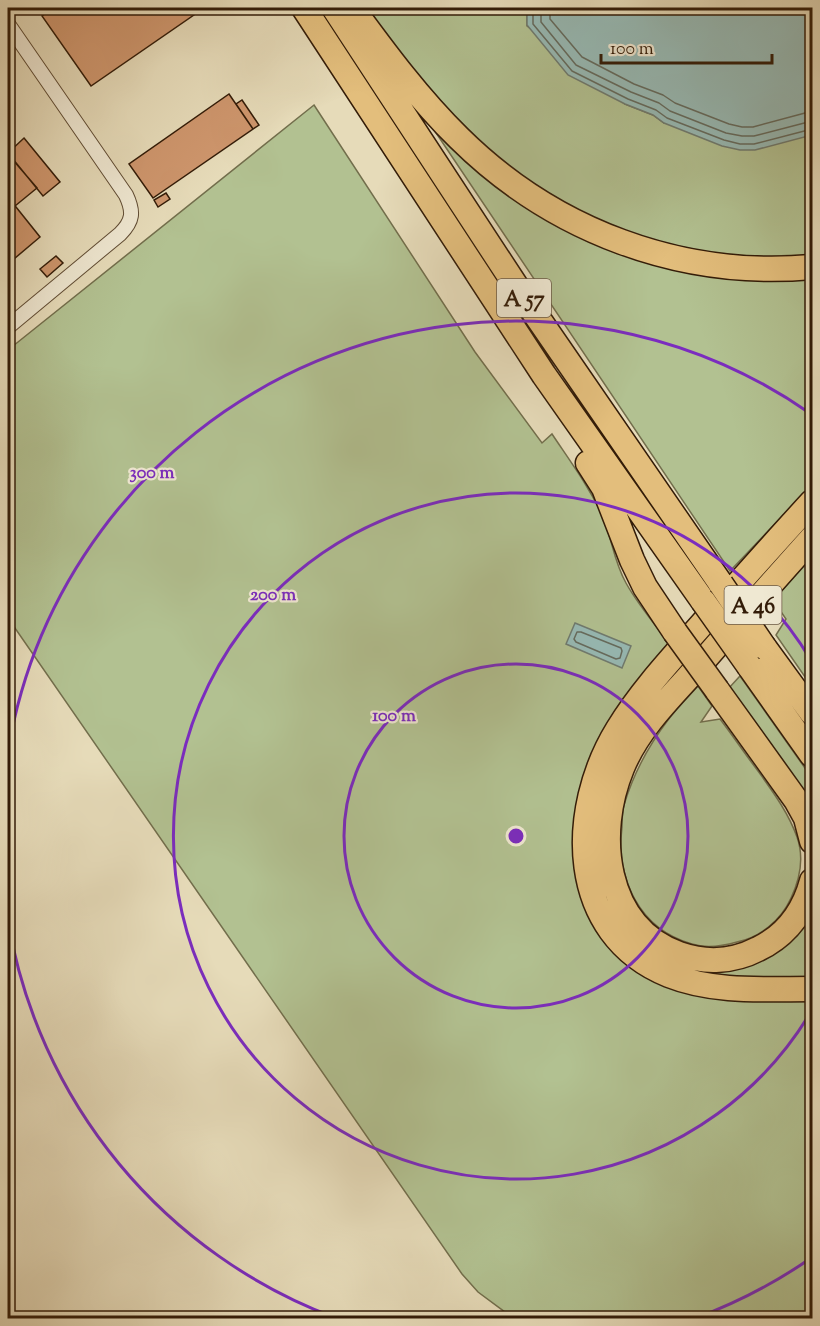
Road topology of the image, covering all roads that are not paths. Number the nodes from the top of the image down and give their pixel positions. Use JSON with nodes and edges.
{"nodes":[{"id":1,"x":304,"y":8,"type":"edge"},
{"id":2,"x":334,"y":8,"type":"edge"},
{"id":3,"x":352,"y":8,"type":"edge"},
{"id":4,"x":8,"y":24,"type":"edge"},
{"id":5,"x":813,"y":267,"type":"edge"},
{"id":6,"x":8,"y":327,"type":"edge"},
{"id":7,"x":544,"y":375,"type":"junction"},
{"id":8,"x":813,"y":501,"type":"edge"},
{"id":9,"x":813,"y":538,"type":"edge"},
{"id":10,"x":813,"y":713,"type":"edge"},
{"id":11,"x":813,"y":755,"type":"edge"},
{"id":12,"x":813,"y":841,"type":"edge"},
{"id":13,"x":813,"y":881,"type":"edge"},
{"id":14,"x":813,"y":989,"type":"edge"}],
"edges":[{"from":1,"to":7,"type":"highway","number":"A 57"},
{"from":2,"to":10,"type":"highway","number":"A 57","bridge":true},
{"from":3,"to":5,"type":"highway"},
{"from":4,"to":6,"type":"street"},
{"from":7,"to":11,"type":"highway","number":"A 57","bridge":true},
{"from":7,"to":12,"type":"highway","bridge":true},
{"from":8,"to":14,"type":"highway"},
{"from":9,"to":13,"type":"highway","number":"A 46"}]}
